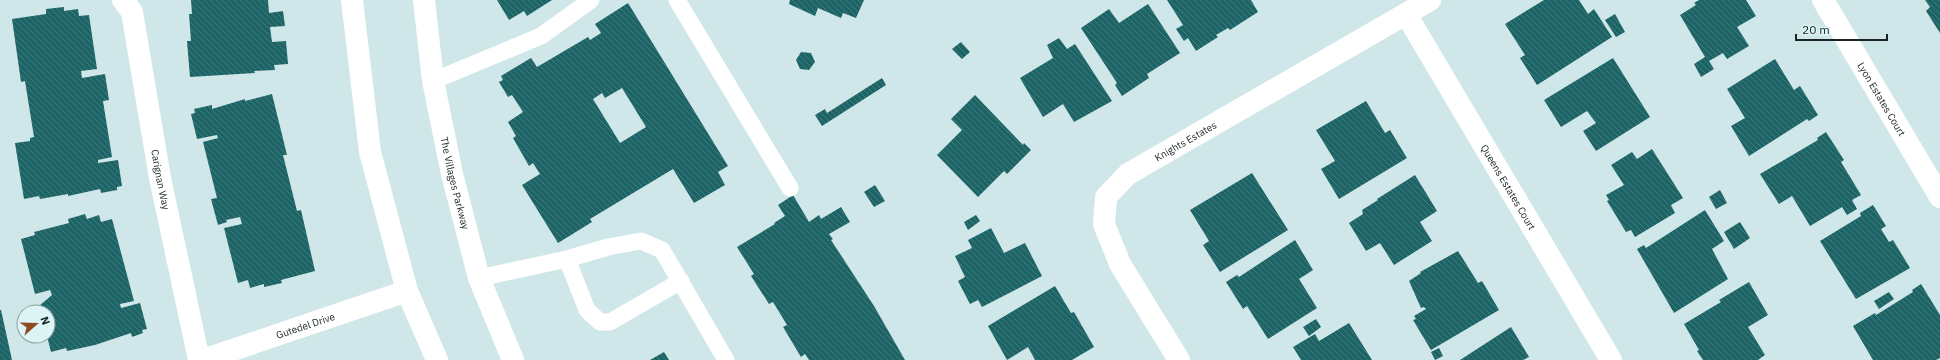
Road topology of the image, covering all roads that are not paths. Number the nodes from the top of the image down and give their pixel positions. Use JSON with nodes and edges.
{"nodes":[{"id":1,"x":123,"y":0,"type":"edge"},
{"id":2,"x":352,"y":0,"type":"edge"},
{"id":3,"x":424,"y":0,"type":"edge"},
{"id":4,"x":591,"y":0,"type":"edge"},
{"id":5,"x":677,"y":0,"type":"edge"},
{"id":6,"x":1430,"y":0,"type":"edge"},
{"id":7,"x":1823,"y":0,"type":"edge"},
{"id":8,"x":1406,"y":14,"type":"junction"},
{"id":9,"x":433,"y":82,"type":"junction"},
{"id":10,"x":790,"y":188,"type":"dead end"},
{"id":11,"x":1940,"y":197,"type":"edge"},
{"id":12,"x":567,"y":259,"type":"junction"},
{"id":13,"x":479,"y":278,"type":"junction"},
{"id":14,"x":681,"y":281,"type":"junction"},
{"id":15,"x":407,"y":291,"type":"junction"},
{"id":16,"x":199,"y":360,"type":"edge"},
{"id":17,"x":203,"y":360,"type":"edge"},
{"id":18,"x":437,"y":360,"type":"edge"},
{"id":19,"x":513,"y":360,"type":"edge"},
{"id":20,"x":726,"y":360,"type":"edge"},
{"id":21,"x":1179,"y":360,"type":"edge"},
{"id":22,"x":1611,"y":360,"type":"edge"}],
"edges":[{"from":1,"to":16,"type":"street","name":"Carignan Way"},
{"from":2,"to":15,"type":"street"},
{"from":3,"to":9,"type":"street","name":"The Villages Parkway"},
{"from":4,"to":9,"type":"lane"},
{"from":5,"to":10,"type":"lane"},
{"from":6,"to":8,"type":"street","name":"Knights Estates"},
{"from":7,"to":11,"type":"street","name":"Lyon Estates Court"},
{"from":8,"to":21,"type":"street","name":"Knights Estates"},
{"from":8,"to":22,"type":"street","name":"Queens Estates Court"},
{"from":9,"to":13,"type":"street","name":"The Villages Parkway"},
{"from":12,"to":13,"type":"lane"},
{"from":12,"to":14,"type":"lane"},
{"from":12,"to":14,"type":"lane"},
{"from":13,"to":19,"type":"street","name":"The Villages Parkway"},
{"from":14,"to":20,"type":"lane"},
{"from":15,"to":17,"type":"street","name":"Gutedel Drive"},
{"from":15,"to":18,"type":"street"}]}
